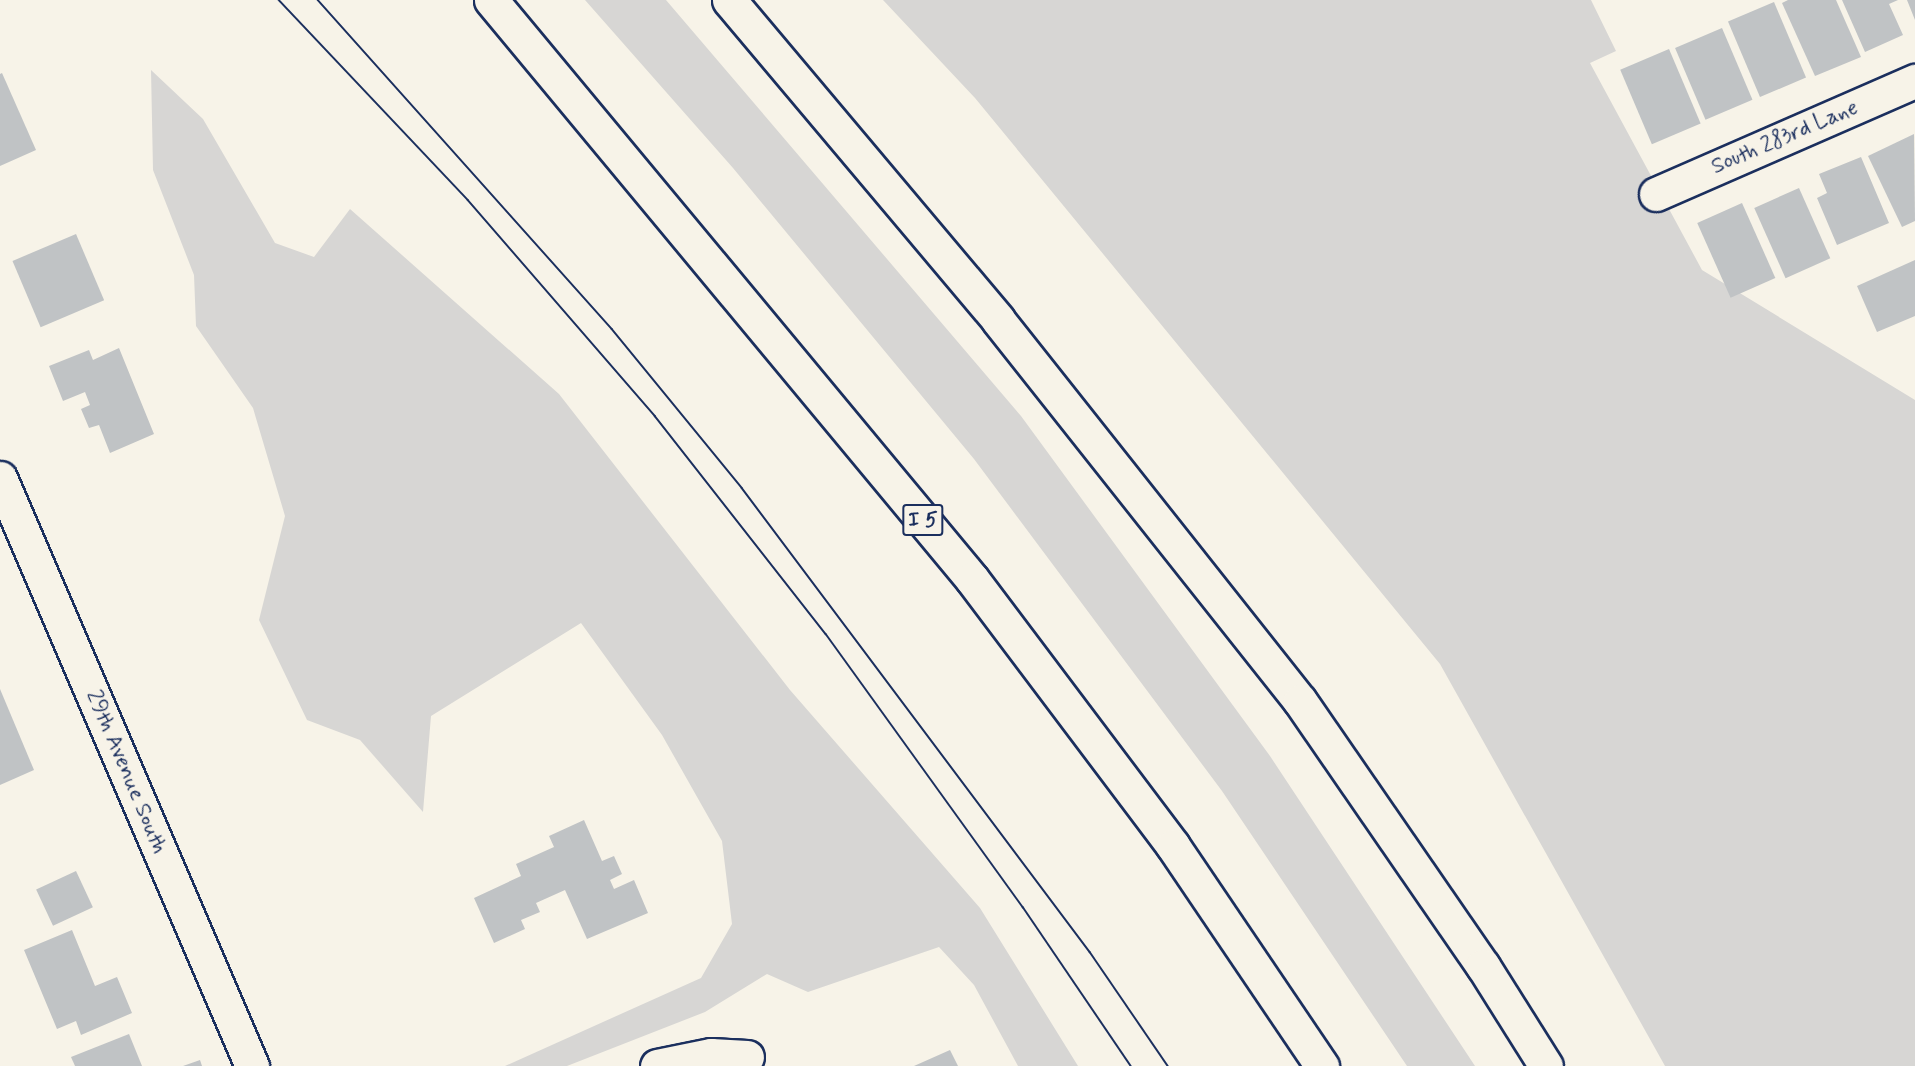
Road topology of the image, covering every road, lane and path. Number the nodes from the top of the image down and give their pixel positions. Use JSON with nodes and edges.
{"nodes":[{"id":1,"x":491,"y":0,"type":"edge"},
{"id":2,"x":729,"y":0,"type":"edge"},
{"id":3,"x":1915,"y":81,"type":"edge"},
{"id":4,"x":1656,"y":194,"type":"dead end"},
{"id":5,"x":0,"y":478,"type":"edge"},
{"id":6,"x":747,"y":1057,"type":"dead end"},
{"id":7,"x":252,"y":1066,"type":"edge"},
{"id":8,"x":657,"y":1066,"type":"edge"},
{"id":9,"x":1322,"y":1066,"type":"edge"},
{"id":10,"x":1546,"y":1066,"type":"edge"}],
"edges":[{"from":1,"to":9,"type":"main road","number":"I 5"},
{"from":2,"to":10,"type":"main road"},
{"from":3,"to":4,"type":"main road","name":"South 283rd Lane"},
{"from":5,"to":7,"type":"main road","name":"29th Avenue South"},
{"from":6,"to":8,"type":"main road"}]}
